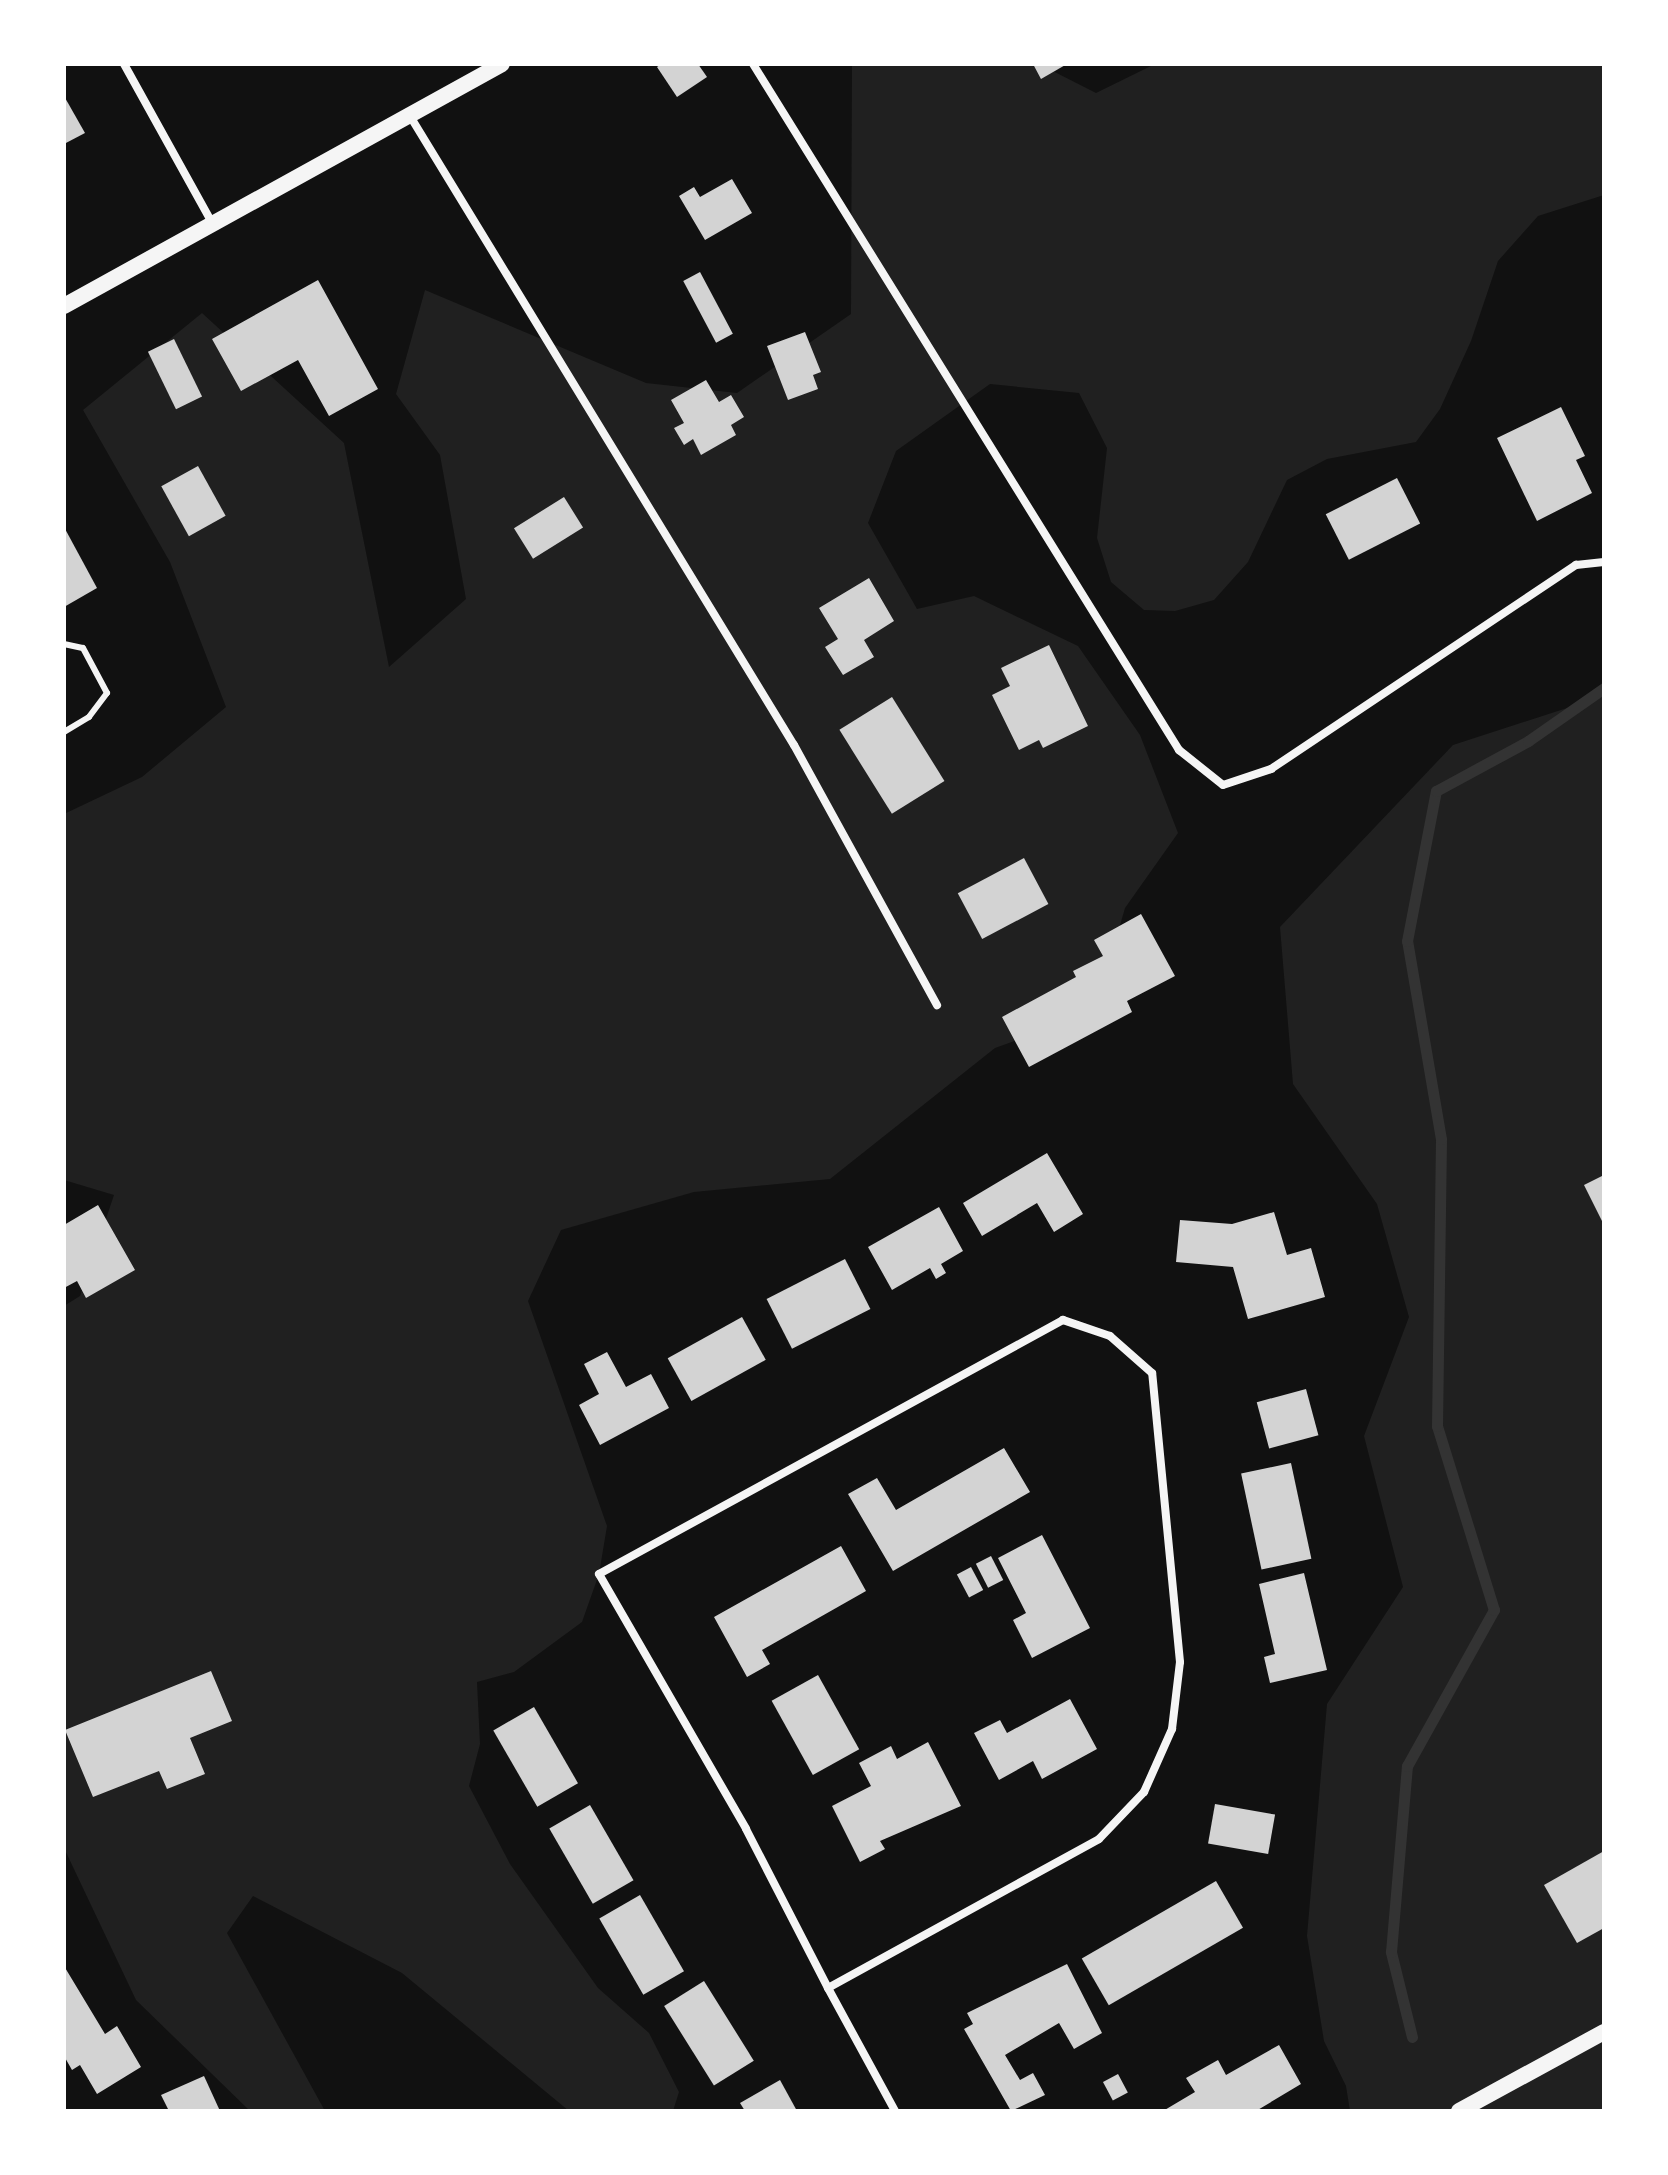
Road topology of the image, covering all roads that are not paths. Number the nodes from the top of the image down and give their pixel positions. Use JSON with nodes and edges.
{"nodes":[{"id":1,"x":124,"y":64,"type":"edge"},
{"id":2,"x":502,"y":64,"type":"edge"},
{"id":3,"x":753,"y":64,"type":"edge"},
{"id":4,"x":410,"y":116,"type":"junction"},
{"id":5,"x":212,"y":223,"type":"junction"},
{"id":6,"x":65,"y":304,"type":"edge"},
{"id":7,"x":1604,"y":562,"type":"edge"},
{"id":8,"x":64,"y":644,"type":"edge"},
{"id":9,"x":64,"y":732,"type":"edge"},
{"id":10,"x":937,"y":1005,"type":"dead end"},
{"id":11,"x":828,"y":1988,"type":"junction"},
{"id":12,"x":1604,"y":2032,"type":"edge"},
{"id":13,"x":895,"y":2111,"type":"edge"},
{"id":14,"x":1459,"y":2111,"type":"edge"}],
"edges":[{"from":1,"to":5,"type":"street"},
{"from":2,"to":4,"type":"main road"},
{"from":3,"to":7,"type":"street"},
{"from":4,"to":5,"type":"main road"},
{"from":4,"to":10,"type":"street"},
{"from":5,"to":6,"type":"main road"},
{"from":8,"to":9,"type":"lane"},
{"from":11,"to":11,"type":"street"},
{"from":11,"to":13,"type":"street"},
{"from":12,"to":14,"type":"main road"}]}
